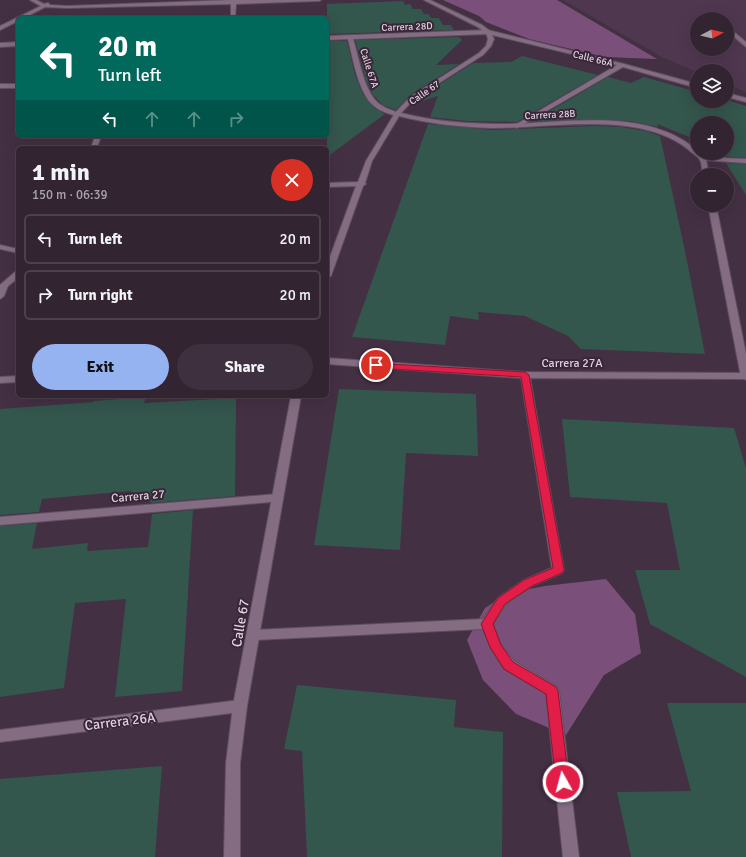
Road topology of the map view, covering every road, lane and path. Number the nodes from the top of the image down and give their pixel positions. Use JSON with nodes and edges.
{"nodes":[{"id":1,"x":32,"y":0,"type":"edge"},
{"id":2,"x":58,"y":0,"type":"edge"},
{"id":3,"x":319,"y":0,"type":"edge"},
{"id":4,"x":426,"y":0,"type":"edge"},
{"id":5,"x":234,"y":2,"type":"edge"},
{"id":6,"x":45,"y":6,"type":"junction"},
{"id":7,"x":23,"y":16,"type":"edge"},
{"id":8,"x":234,"y":16,"type":"edge"},
{"id":9,"x":16,"y":20,"type":"edge"},
{"id":10,"x":0,"y":28,"type":"edge"},
{"id":11,"x":488,"y":32,"type":"junction"},
{"id":12,"x":734,"y":34,"type":"edge"},
{"id":13,"x":329,"y":38,"type":"edge"},
{"id":14,"x":350,"y":38,"type":"junction"},
{"id":15,"x":16,"y":44,"type":"edge"},
{"id":16,"x":0,"y":45,"type":"edge"},
{"id":17,"x":746,"y":45,"type":"edge"},
{"id":18,"x":622,"y":66,"type":"junction"},
{"id":19,"x":690,"y":84,"type":"edge"},
{"id":20,"x":0,"y":86,"type":"edge"},
{"id":21,"x":16,"y":86,"type":"edge"},
{"id":22,"x":734,"y":97,"type":"edge"},
{"id":23,"x":746,"y":100,"type":"edge"},
{"id":24,"x":397,"y":114,"type":"junction"},
{"id":25,"x":517,"y":126,"type":"junction"},
{"id":26,"x":690,"y":145,"type":"edge"},
{"id":27,"x":724,"y":160,"type":"edge"},
{"id":28,"x":746,"y":161,"type":"edge"},
{"id":29,"x":362,"y":184,"type":"junction"},
{"id":30,"x":329,"y":185,"type":"edge"},
{"id":31,"x":713,"y":212,"type":"edge"},
{"id":32,"x":0,"y":247,"type":"edge"},
{"id":33,"x":16,"y":251,"type":"edge"},
{"id":34,"x":330,"y":260,"type":"edge"},
{"id":35,"x":16,"y":276,"type":"edge"},
{"id":36,"x":0,"y":296,"type":"edge"},
{"id":37,"x":329,"y":362,"type":"edge"},
{"id":38,"x":525,"y":375,"type":"junction"},
{"id":39,"x":746,"y":376,"type":"edge"},
{"id":40,"x":16,"y":379,"type":"edge"},
{"id":41,"x":0,"y":380,"type":"edge"},
{"id":42,"x":296,"y":398,"type":"edge"},
{"id":43,"x":278,"y":498,"type":"junction"},
{"id":44,"x":0,"y":521,"type":"edge"},
{"id":45,"x":487,"y":624,"type":"junction"},
{"id":46,"x":253,"y":635,"type":"junction"},
{"id":47,"x":240,"y":706,"type":"junction"},
{"id":48,"x":0,"y":736,"type":"edge"},
{"id":49,"x":232,"y":857,"type":"edge"},
{"id":50,"x":572,"y":857,"type":"edge"}],
"edges":[{"from":1,"to":6,"type":"street"},
{"from":2,"to":6,"type":"street"},
{"from":3,"to":5,"type":"street"},
{"from":4,"to":11,"type":"street"},
{"from":5,"to":6,"type":"street"},
{"from":5,"to":8,"type":"street"},
{"from":6,"to":7,"type":"street"},
{"from":9,"to":10,"type":"street"},
{"from":11,"to":14,"type":"street","name":"Carrera 28D"},
{"from":11,"to":18,"type":"street","name":"Calle 66A"},
{"from":11,"to":24,"type":"street","name":"Calle 67"},
{"from":12,"to":17,"type":"street"},
{"from":13,"to":14,"type":"street","name":"Carrera 28D"},
{"from":14,"to":24,"type":"street","name":"Calle 67A"},
{"from":15,"to":16,"type":"street"},
{"from":18,"to":19,"type":"street","name":"Calle 66A"},
{"from":18,"to":25,"type":"street"},
{"from":20,"to":21,"type":"street"},
{"from":22,"to":23,"type":"street"},
{"from":24,"to":25,"type":"street","name":"Carrera 28B"},
{"from":24,"to":29,"type":"street","name":"Calle 67"},
{"from":25,"to":26,"type":"street","name":"Carrera 28B"},
{"from":27,"to":28,"type":"street"},
{"from":29,"to":30,"type":"street"},
{"from":29,"to":34,"type":"street","name":"Calle 67"},
{"from":31,"to":39,"type":"street"},
{"from":32,"to":33,"type":"street"},
{"from":35,"to":36,"type":"street"},
{"from":37,"to":38,"type":"street","name":"Carrera 27A"},
{"from":38,"to":39,"type":"street","name":"Carrera 27A"},
{"from":38,"to":45,"type":"street"},
{"from":40,"to":41,"type":"street"},
{"from":42,"to":43,"type":"street","name":"Calle 67"},
{"from":43,"to":44,"type":"street","name":"Carrera 27"},
{"from":43,"to":46,"type":"street","name":"Calle 67"},
{"from":45,"to":46,"type":"street"},
{"from":45,"to":50,"type":"street"},
{"from":46,"to":47,"type":"street","name":"Calle 67"},
{"from":47,"to":48,"type":"street","name":"Carrera 26A"},
{"from":47,"to":49,"type":"street","name":"Calle 67"}]}
